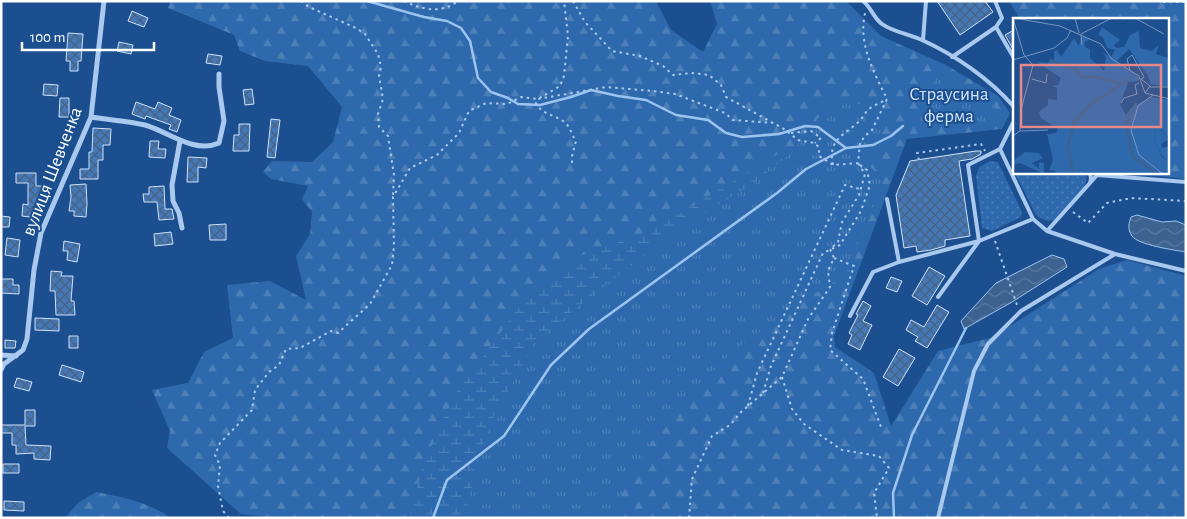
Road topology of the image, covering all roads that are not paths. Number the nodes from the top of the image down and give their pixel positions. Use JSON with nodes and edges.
{"nodes":[{"id":1,"x":104,"y":1,"type":"edge"},
{"id":2,"x":926,"y":1,"type":"edge"},
{"id":3,"x":995,"y":1,"type":"edge"},
{"id":4,"x":866,"y":2,"type":"edge"},
{"id":5,"x":996,"y":27,"type":"junction"},
{"id":6,"x":922,"y":40,"type":"junction"},
{"id":7,"x":1013,"y":56,"type":"edge"},
{"id":8,"x":952,"y":57,"type":"junction"},
{"id":9,"x":219,"y":74,"type":"dead end"},
{"id":10,"x":1013,"y":105,"type":"edge"},
{"id":11,"x":91,"y":117,"type":"junction"},
{"id":12,"x":1013,"y":123,"type":"edge"},
{"id":13,"x":180,"y":141,"type":"junction"},
{"id":14,"x":1000,"y":149,"type":"junction"},
{"id":15,"x":1090,"y":174,"type":"edge"},
{"id":16,"x":1186,"y":182,"type":"edge"},
{"id":17,"x":1090,"y":183,"type":"junction"},
{"id":18,"x":887,"y":199,"type":"dead end"},
{"id":19,"x":1033,"y":219,"type":"junction"},
{"id":20,"x":182,"y":228,"type":"dead end"},
{"id":21,"x":1046,"y":231,"type":"junction"},
{"id":22,"x":979,"y":241,"type":"junction"},
{"id":23,"x":1115,"y":254,"type":"junction"},
{"id":24,"x":899,"y":262,"type":"junction"},
{"id":25,"x":1186,"y":271,"type":"edge"},
{"id":26,"x":938,"y":297,"type":"dead end"},
{"id":27,"x":850,"y":316,"type":"dead end"},
{"id":28,"x":1,"y":355,"type":"edge"},
{"id":29,"x":17,"y":356,"type":"junction"},
{"id":30,"x":1,"y":370,"type":"edge"},
{"id":31,"x":938,"y":518,"type":"edge"}],
"edges":[{"from":1,"to":11,"type":"street","name":"вулиця Шевченка"},
{"from":2,"to":6,"type":"lane"},
{"from":3,"to":5,"type":"lane"},
{"from":4,"to":6,"type":"lane"},
{"from":5,"to":7,"type":"lane"},
{"from":5,"to":8,"type":"lane"},
{"from":6,"to":8,"type":"lane"},
{"from":8,"to":10,"type":"lane"},
{"from":9,"to":13,"type":"street"},
{"from":11,"to":13,"type":"street"},
{"from":11,"to":29,"type":"street","name":"вулиця Шевченка"},
{"from":12,"to":14,"type":"lane"},
{"from":13,"to":20,"type":"street"},
{"from":14,"to":19,"type":"lane"},
{"from":14,"to":22,"type":"lane"},
{"from":15,"to":17,"type":"lane"},
{"from":16,"to":17,"type":"lane"},
{"from":17,"to":21,"type":"lane"},
{"from":18,"to":24,"type":"lane"},
{"from":19,"to":21,"type":"lane"},
{"from":19,"to":22,"type":"lane"},
{"from":21,"to":23,"type":"lane"},
{"from":22,"to":24,"type":"lane"},
{"from":22,"to":26,"type":"lane"},
{"from":23,"to":25,"type":"lane"},
{"from":23,"to":31,"type":"lane"},
{"from":24,"to":27,"type":"lane"},
{"from":28,"to":29,"type":"street"},
{"from":29,"to":30,"type":"street","name":"вулиця Шевченка"}]}
